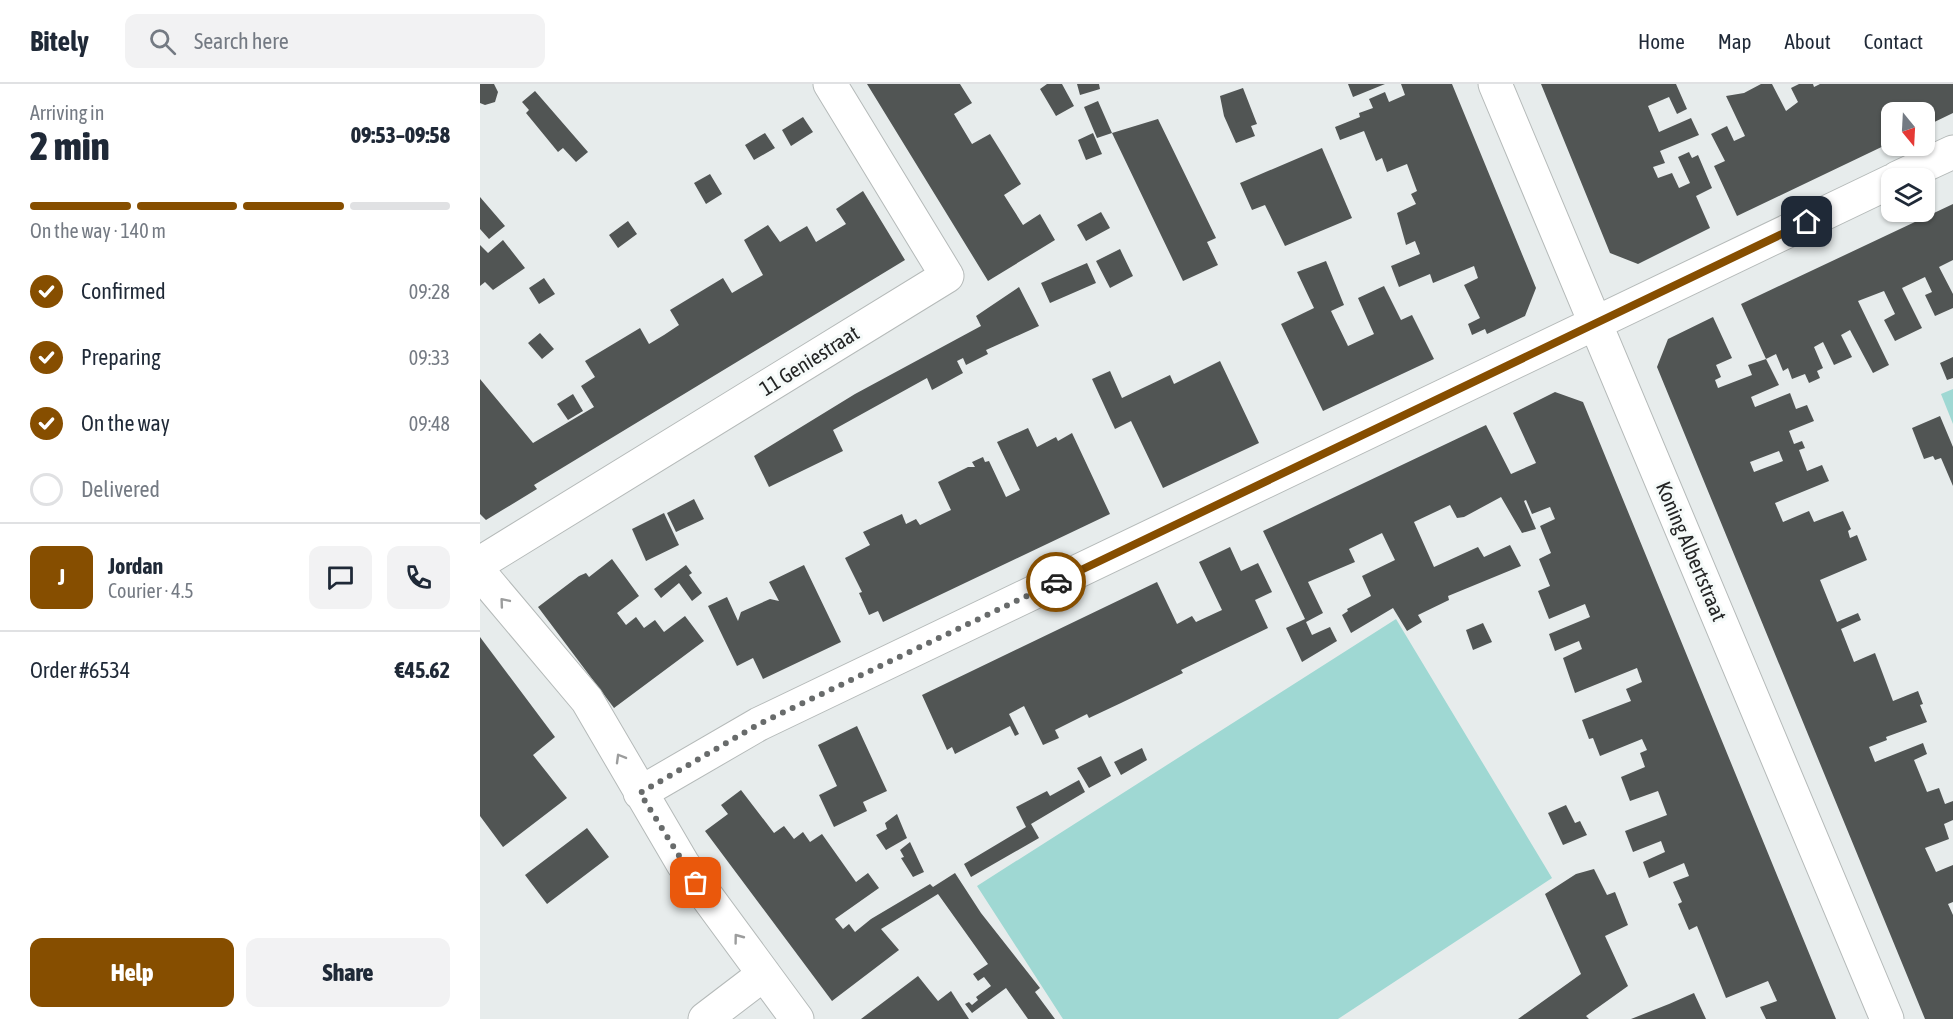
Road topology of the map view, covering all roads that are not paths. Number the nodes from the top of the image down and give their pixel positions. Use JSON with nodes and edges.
{"nodes":[{"id":1,"x":830,"y":84,"type":"edge"},
{"id":2,"x":1495,"y":84,"type":"edge"},
{"id":3,"x":1953,"y":152,"type":"edge"},
{"id":4,"x":1919,"y":168,"type":"edge"},
{"id":5,"x":1881,"y":186,"type":"edge"},
{"id":6,"x":1596,"y":323,"type":"junction"},
{"id":7,"x":480,"y":563,"type":"edge"},
{"id":8,"x":480,"y":573,"type":"edge"},
{"id":9,"x":640,"y":793,"type":"junction"},
{"id":10,"x":764,"y":974,"type":"junction"},
{"id":11,"x":705,"y":1019,"type":"edge"},
{"id":12,"x":798,"y":1019,"type":"edge"},
{"id":13,"x":1887,"y":1019,"type":"edge"}],
"edges":[{"from":1,"to":7,"type":"street","name":"11 Geniestraat"},
{"from":2,"to":6,"type":"street","name":"Koning Albertstraat"},
{"from":3,"to":4,"type":"street"},
{"from":5,"to":6,"type":"street"},
{"from":6,"to":9,"type":"street"},
{"from":6,"to":13,"type":"street","name":"Koning Albertstraat"},
{"from":9,"to":8,"type":"street","one_way":true},
{"from":10,"to":9,"type":"street","one_way":true},
{"from":10,"to":11,"type":"street"},
{"from":10,"to":12,"type":"street"}]}
